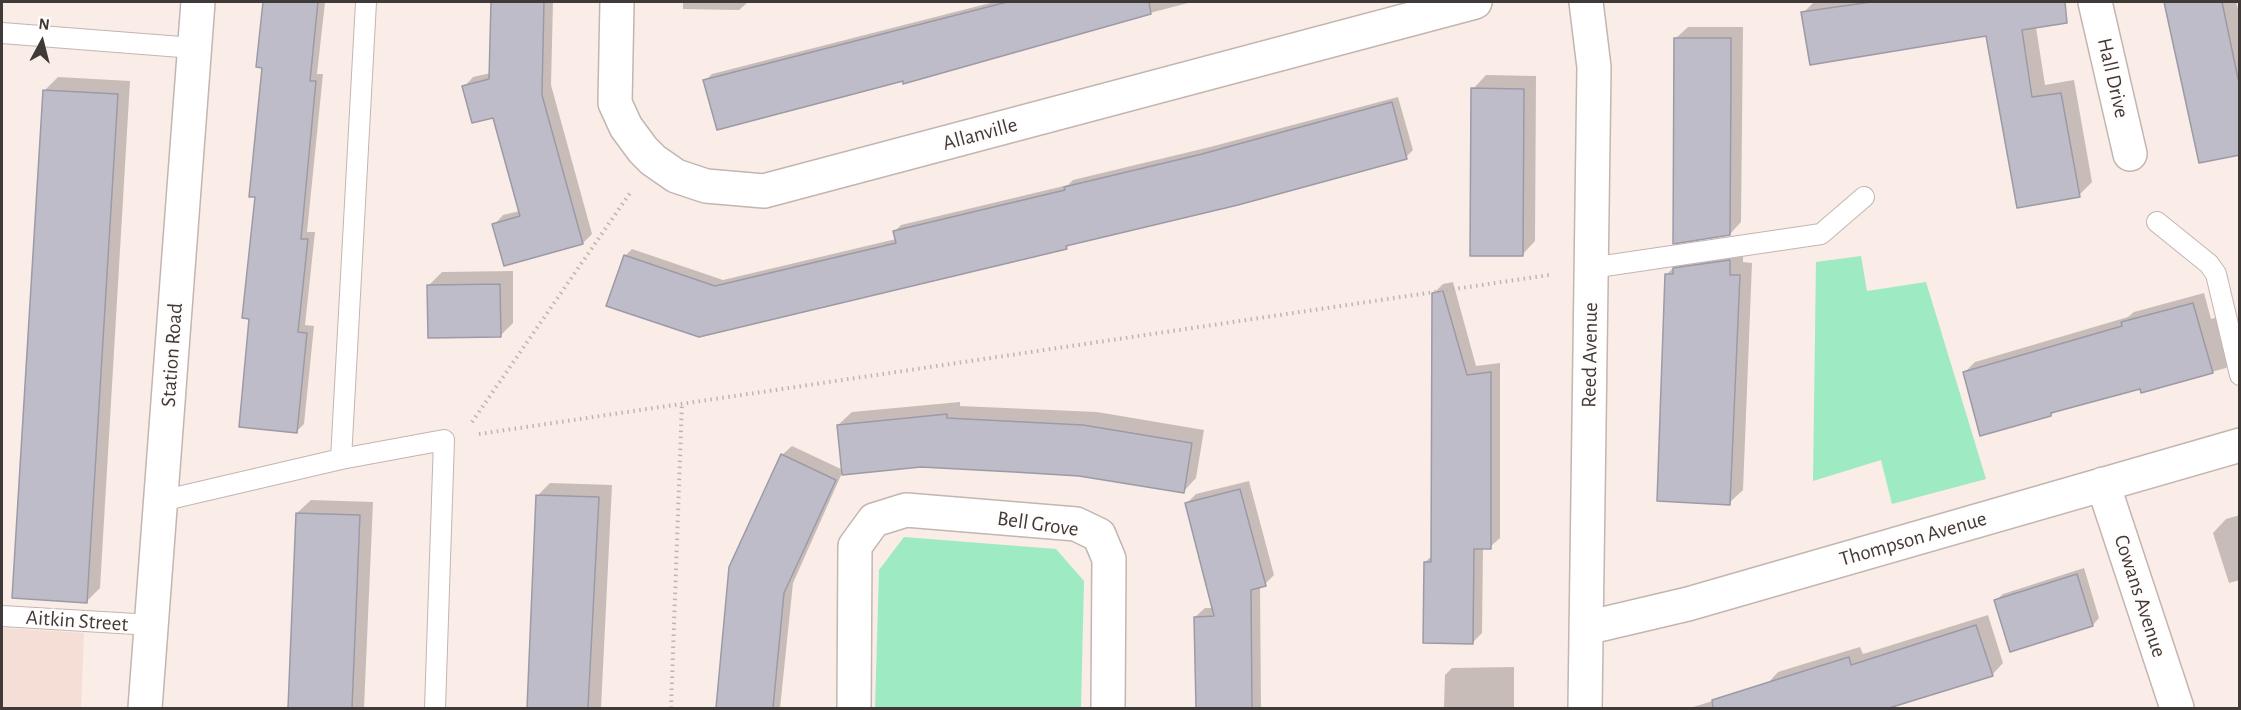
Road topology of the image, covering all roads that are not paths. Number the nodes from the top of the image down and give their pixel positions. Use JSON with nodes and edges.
{"nodes":[{"id":1,"x":198,"y":2,"type":"edge"},
{"id":2,"x":366,"y":2,"type":"edge"},
{"id":3,"x":617,"y":2,"type":"edge"},
{"id":4,"x":1475,"y":2,"type":"edge"},
{"id":5,"x":1586,"y":2,"type":"edge"},
{"id":6,"x":2095,"y":2,"type":"edge"},
{"id":7,"x":2,"y":33,"type":"edge"},
{"id":8,"x":194,"y":48,"type":"junction"},
{"id":9,"x":2130,"y":154,"type":"dead end"},
{"id":10,"x":1864,"y":197,"type":"dead end"},
{"id":11,"x":2157,"y":222,"type":"dead end"},
{"id":12,"x":1591,"y":268,"type":"junction"},
{"id":13,"x":2240,"y":375,"type":"edge"},
{"id":14,"x":2240,"y":445,"type":"edge"},
{"id":15,"x":341,"y":459,"type":"junction"},
{"id":16,"x":2103,"y":484,"type":"junction"},
{"id":17,"x":161,"y":501,"type":"junction"},
{"id":18,"x":2,"y":616,"type":"edge"},
{"id":19,"x":152,"y":625,"type":"junction"},
{"id":20,"x":1586,"y":628,"type":"junction"},
{"id":21,"x":145,"y":708,"type":"edge"},
{"id":22,"x":435,"y":708,"type":"edge"},
{"id":23,"x":854,"y":708,"type":"edge"},
{"id":24,"x":1108,"y":708,"type":"edge"},
{"id":25,"x":1585,"y":708,"type":"edge"},
{"id":26,"x":2177,"y":708,"type":"edge"}],
"edges":[{"from":1,"to":8,"type":"street","name":"Station Road"},
{"from":2,"to":15,"type":"lane"},
{"from":3,"to":4,"type":"street","name":"Allanville"},
{"from":5,"to":12,"type":"street","name":"Reed Avenue"},
{"from":6,"to":9,"type":"street","name":"Hall Drive"},
{"from":7,"to":8,"type":"lane"},
{"from":8,"to":17,"type":"street","name":"Station Road"},
{"from":10,"to":12,"type":"lane"},
{"from":11,"to":13,"type":"lane"},
{"from":12,"to":20,"type":"street","name":"Reed Avenue"},
{"from":14,"to":16,"type":"street","name":"Thompson Avenue"},
{"from":15,"to":17,"type":"lane"},
{"from":15,"to":22,"type":"lane"},
{"from":16,"to":20,"type":"street","name":"Thompson Avenue"},
{"from":16,"to":26,"type":"street","name":"Cowans Avenue"},
{"from":17,"to":19,"type":"street","name":"Station Road"},
{"from":18,"to":19,"type":"lane","name":"Aitkin Street"},
{"from":19,"to":21,"type":"street","name":"Station Road"},
{"from":20,"to":25,"type":"street","name":"Reed Avenue"},
{"from":23,"to":24,"type":"street","name":"Bell Grove"}]}
